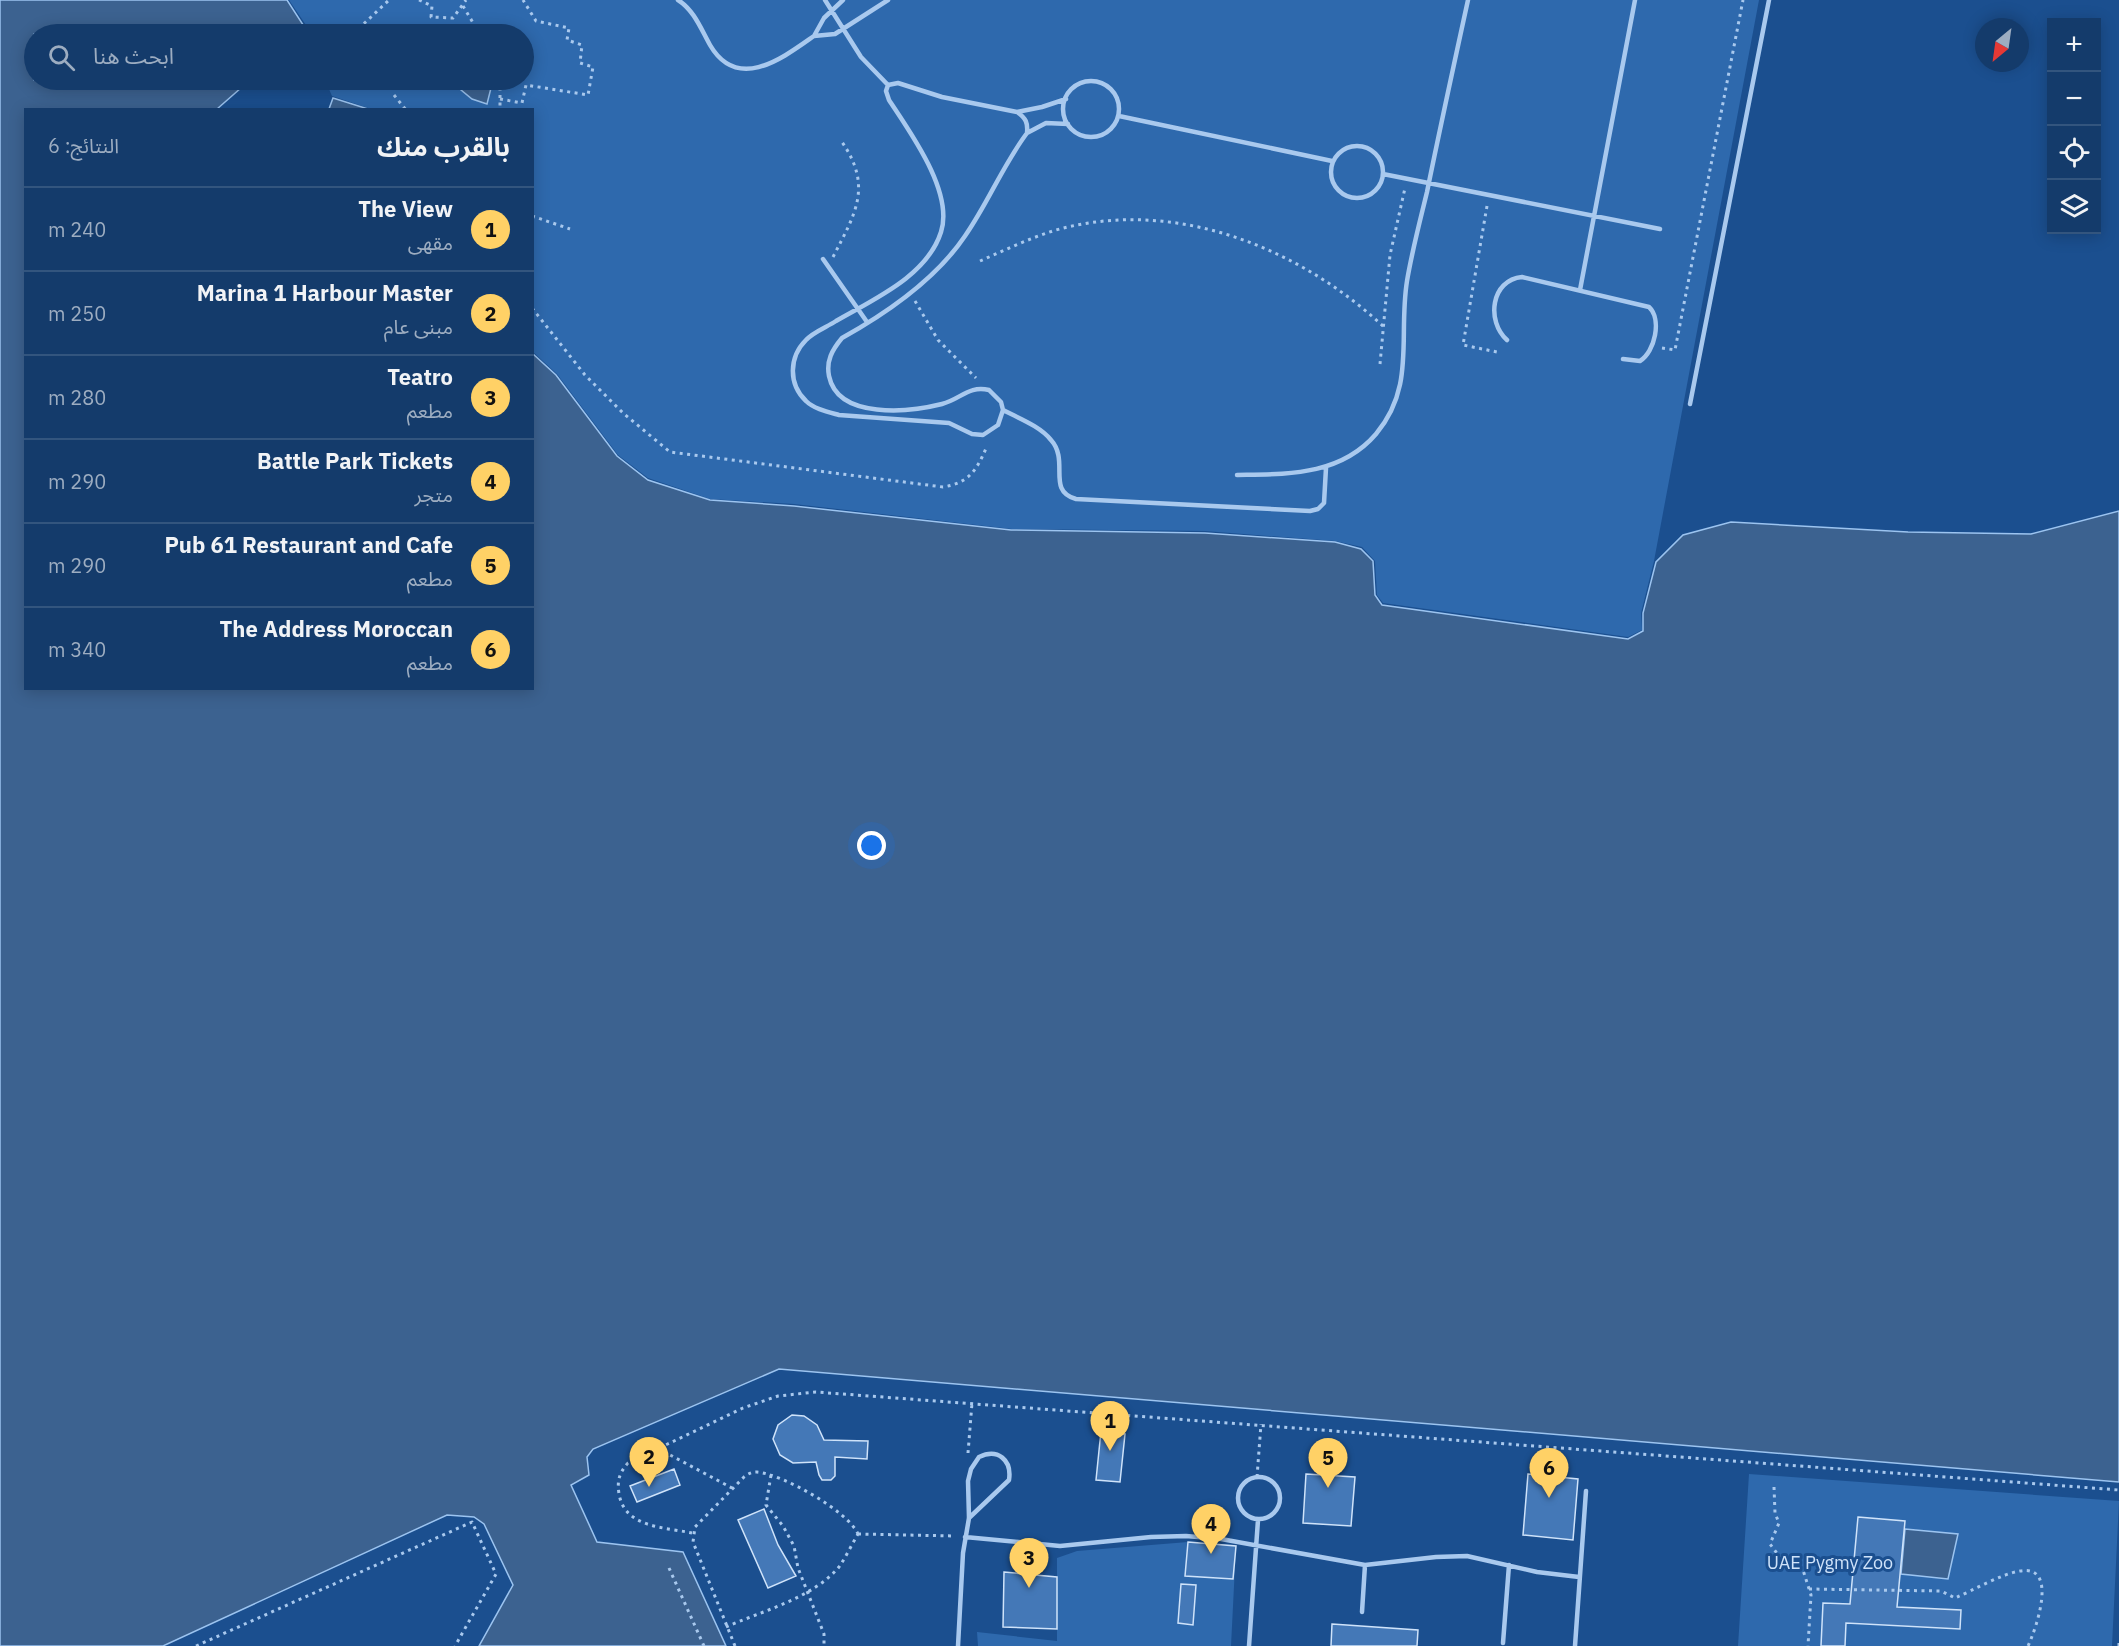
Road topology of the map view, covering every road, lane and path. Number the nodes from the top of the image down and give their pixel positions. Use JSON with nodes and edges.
{"nodes":[{"id":1,"x":390,"y":0,"type":"edge"},
{"id":2,"x":419,"y":0,"type":"edge"},
{"id":3,"x":466,"y":0,"type":"edge"},
{"id":4,"x":523,"y":0,"type":"edge"},
{"id":5,"x":678,"y":0,"type":"edge"},
{"id":6,"x":825,"y":0,"type":"edge"},
{"id":7,"x":843,"y":0,"type":"edge"},
{"id":8,"x":888,"y":0,"type":"edge"},
{"id":9,"x":1468,"y":0,"type":"edge"},
{"id":10,"x":1635,"y":0,"type":"edge"},
{"id":11,"x":1743,"y":0,"type":"edge"},
{"id":12,"x":1768,"y":0,"type":"edge"},
{"id":13,"x":463,"y":5,"type":"junction"},
{"id":14,"x":832,"y":9,"type":"junction"},
{"id":15,"x":364,"y":24,"type":"edge"},
{"id":16,"x":475,"y":24,"type":"edge"},
{"id":17,"x":846,"y":28,"type":"junction"},
{"id":18,"x":814,"y":36,"type":"junction"},
{"id":19,"x":888,"y":85,"type":"junction"},
{"id":20,"x":534,"y":87,"type":"edge"},
{"id":21,"x":500,"y":90,"type":"edge"},
{"id":22,"x":525,"y":90,"type":"edge"},
{"id":23,"x":394,"y":95,"type":"dead end"},
{"id":24,"x":500,"y":99,"type":"junction"},
{"id":25,"x":1066,"y":99,"type":"junction"},
{"id":26,"x":404,"y":108,"type":"edge"},
{"id":27,"x":500,"y":108,"type":"edge"},
{"id":28,"x":1017,"y":112,"type":"junction"},
{"id":29,"x":1119,"y":116,"type":"junction"},
{"id":30,"x":1068,"y":124,"type":"junction"},
{"id":31,"x":1027,"y":133,"type":"junction"},
{"id":32,"x":842,"y":142,"type":"dead end"},
{"id":33,"x":1332,"y":161,"type":"junction"},
{"id":34,"x":1383,"y":174,"type":"junction"},
{"id":35,"x":1407,"y":179,"type":"junction"},
{"id":36,"x":1428,"y":183,"type":"junction"},
{"id":37,"x":1488,"y":195,"type":"junction"},
{"id":38,"x":1594,"y":216,"type":"junction"},
{"id":39,"x":534,"y":217,"type":"edge"},
{"id":40,"x":570,"y":229,"type":"dead end"},
{"id":41,"x":1660,"y":230,"type":"dead end"},
{"id":42,"x":823,"y":259,"type":"dead end"},
{"id":43,"x":980,"y":261,"type":"dead end"},
{"id":44,"x":828,"y":267,"type":"junction"},
{"id":45,"x":1580,"y":290,"type":"junction"},
{"id":46,"x":911,"y":291,"type":"junction"},
{"id":47,"x":857,"y":309,"type":"junction"},
{"id":48,"x":534,"y":311,"type":"edge"},
{"id":49,"x":867,"y":322,"type":"junction"},
{"id":50,"x":1385,"y":328,"type":"junction"},
{"id":51,"x":1507,"y":340,"type":"dead end"},
{"id":52,"x":1651,"y":347,"type":"junction"},
{"id":53,"x":1497,"y":352,"type":"dead end"},
{"id":54,"x":1623,"y":359,"type":"dead end"},
{"id":55,"x":1380,"y":364,"type":"dead end"},
{"id":56,"x":989,"y":390,"type":"junction"},
{"id":57,"x":1690,"y":404,"type":"dead end"},
{"id":58,"x":1003,"y":410,"type":"junction"},
{"id":59,"x":992,"y":431,"type":"junction"},
{"id":60,"x":1326,"y":468,"type":"junction"},
{"id":61,"x":1237,"y":475,"type":"dead end"},
{"id":62,"x":972,"y":1403,"type":"junction"},
{"id":63,"x":1260,"y":1425,"type":"junction"},
{"id":64,"x":657,"y":1448,"type":"junction"},
{"id":65,"x":971,"y":1469,"type":"junction"},
{"id":66,"x":771,"y":1475,"type":"junction"},
{"id":67,"x":1257,"y":1477,"type":"junction"},
{"id":68,"x":1774,"y":1486,"type":"dead end"},
{"id":69,"x":732,"y":1488,"type":"junction"},
{"id":70,"x":2119,"y":1490,"type":"edge"},
{"id":71,"x":1586,"y":1491,"type":"dead end"},
{"id":72,"x":969,"y":1518,"type":"junction"},
{"id":73,"x":1258,"y":1520,"type":"junction"},
{"id":74,"x":692,"y":1533,"type":"junction"},
{"id":75,"x":858,"y":1534,"type":"junction"},
{"id":76,"x":965,"y":1537,"type":"junction"},
{"id":77,"x":1256,"y":1545,"type":"junction"},
{"id":78,"x":1365,"y":1565,"type":"junction"},
{"id":79,"x":1509,"y":1565,"type":"junction"},
{"id":80,"x":669,"y":1568,"type":"dead end"},
{"id":81,"x":1580,"y":1577,"type":"junction"},
{"id":82,"x":1809,"y":1589,"type":"junction"},
{"id":83,"x":808,"y":1591,"type":"junction"},
{"id":84,"x":1362,"y":1612,"type":"dead end"},
{"id":85,"x":726,"y":1627,"type":"junction"},
{"id":86,"x":2119,"y":1641,"type":"edge"},
{"id":87,"x":1503,"y":1643,"type":"dead end"},
{"id":88,"x":196,"y":1646,"type":"edge"},
{"id":89,"x":455,"y":1646,"type":"edge"},
{"id":90,"x":704,"y":1646,"type":"edge"},
{"id":91,"x":735,"y":1646,"type":"edge"},
{"id":92,"x":824,"y":1646,"type":"edge"},
{"id":93,"x":958,"y":1646,"type":"edge"},
{"id":94,"x":1249,"y":1646,"type":"edge"},
{"id":95,"x":1575,"y":1646,"type":"edge"},
{"id":96,"x":1808,"y":1646,"type":"edge"},
{"id":97,"x":2028,"y":1646,"type":"edge"},
{"id":98,"x":2119,"y":1646,"type":"edge"}],
"edges":[{"from":1,"to":15,"type":"path"},
{"from":2,"to":13,"type":"path"},
{"from":3,"to":13,"type":"path"},
{"from":4,"to":20,"type":"path"},
{"from":5,"to":18,"type":"lane"},
{"from":6,"to":14,"type":"lane"},
{"from":7,"to":14,"type":"lane"},
{"from":8,"to":17,"type":"lane"},
{"from":9,"to":36,"type":"lane"},
{"from":10,"to":38,"type":"lane"},
{"from":11,"to":52,"type":"path"},
{"from":12,"to":57,"type":"lane"},
{"from":13,"to":16,"type":"path"},
{"from":14,"to":17,"type":"lane"},
{"from":14,"to":18,"type":"lane"},
{"from":17,"to":18,"type":"lane"},
{"from":17,"to":19,"type":"lane"},
{"from":19,"to":28,"type":"lane"},
{"from":19,"to":47,"type":"lane"},
{"from":21,"to":24,"type":"path"},
{"from":22,"to":24,"type":"path"},
{"from":23,"to":26,"type":"path"},
{"from":24,"to":27,"type":"path"},
{"from":25,"to":28,"type":"lane"},
{"from":25,"to":29,"type":"lane"},
{"from":25,"to":30,"type":"lane"},
{"from":28,"to":31,"type":"lane"},
{"from":29,"to":30,"type":"lane"},
{"from":29,"to":33,"type":"lane"},
{"from":30,"to":31,"type":"lane"},
{"from":31,"to":46,"type":"lane"},
{"from":32,"to":44,"type":"path"},
{"from":33,"to":34,"type":"lane"},
{"from":33,"to":34,"type":"lane"},
{"from":34,"to":35,"type":"lane"},
{"from":35,"to":36,"type":"lane"},
{"from":35,"to":50,"type":"path"},
{"from":36,"to":37,"type":"lane"},
{"from":36,"to":60,"type":"lane"},
{"from":37,"to":38,"type":"lane"},
{"from":37,"to":53,"type":"path"},
{"from":38,"to":41,"type":"lane"},
{"from":38,"to":45,"type":"lane"},
{"from":39,"to":40,"type":"path"},
{"from":42,"to":44,"type":"lane"},
{"from":43,"to":50,"type":"path"},
{"from":44,"to":47,"type":"lane"},
{"from":45,"to":51,"type":"lane"},
{"from":45,"to":52,"type":"lane"},
{"from":46,"to":49,"type":"lane"},
{"from":46,"to":56,"type":"path"},
{"from":47,"to":49,"type":"lane"},
{"from":47,"to":59,"type":"lane"},
{"from":48,"to":59,"type":"path"},
{"from":49,"to":56,"type":"lane"},
{"from":50,"to":55,"type":"path"},
{"from":52,"to":54,"type":"lane"},
{"from":56,"to":58,"type":"lane"},
{"from":58,"to":59,"type":"lane"},
{"from":58,"to":60,"type":"lane"},
{"from":60,"to":61,"type":"lane"},
{"from":62,"to":63,"type":"path"},
{"from":62,"to":64,"type":"path"},
{"from":62,"to":65,"type":"path"},
{"from":63,"to":67,"type":"path"},
{"from":63,"to":70,"type":"path"},
{"from":64,"to":69,"type":"path"},
{"from":64,"to":74,"type":"path"},
{"from":65,"to":72,"type":"lane"},
{"from":65,"to":72,"type":"lane"},
{"from":66,"to":69,"type":"path"},
{"from":66,"to":75,"type":"path"},
{"from":66,"to":83,"type":"path"},
{"from":67,"to":73,"type":"lane"},
{"from":67,"to":73,"type":"lane"},
{"from":68,"to":82,"type":"path"},
{"from":69,"to":74,"type":"path"},
{"from":71,"to":81,"type":"lane"},
{"from":72,"to":76,"type":"lane"},
{"from":73,"to":77,"type":"lane"},
{"from":74,"to":85,"type":"path"},
{"from":75,"to":76,"type":"path"},
{"from":75,"to":83,"type":"path"},
{"from":76,"to":77,"type":"lane"},
{"from":76,"to":93,"type":"lane"},
{"from":77,"to":78,"type":"lane"},
{"from":77,"to":94,"type":"lane"},
{"from":78,"to":79,"type":"lane"},
{"from":78,"to":84,"type":"lane"},
{"from":79,"to":81,"type":"lane"},
{"from":79,"to":87,"type":"lane"},
{"from":80,"to":90,"type":"path"},
{"from":81,"to":95,"type":"lane"},
{"from":82,"to":96,"type":"path"},
{"from":82,"to":97,"type":"path"},
{"from":83,"to":85,"type":"path"},
{"from":83,"to":92,"type":"path"},
{"from":85,"to":91,"type":"path"},
{"from":86,"to":98,"type":"path"},
{"from":88,"to":89,"type":"path"}]}
